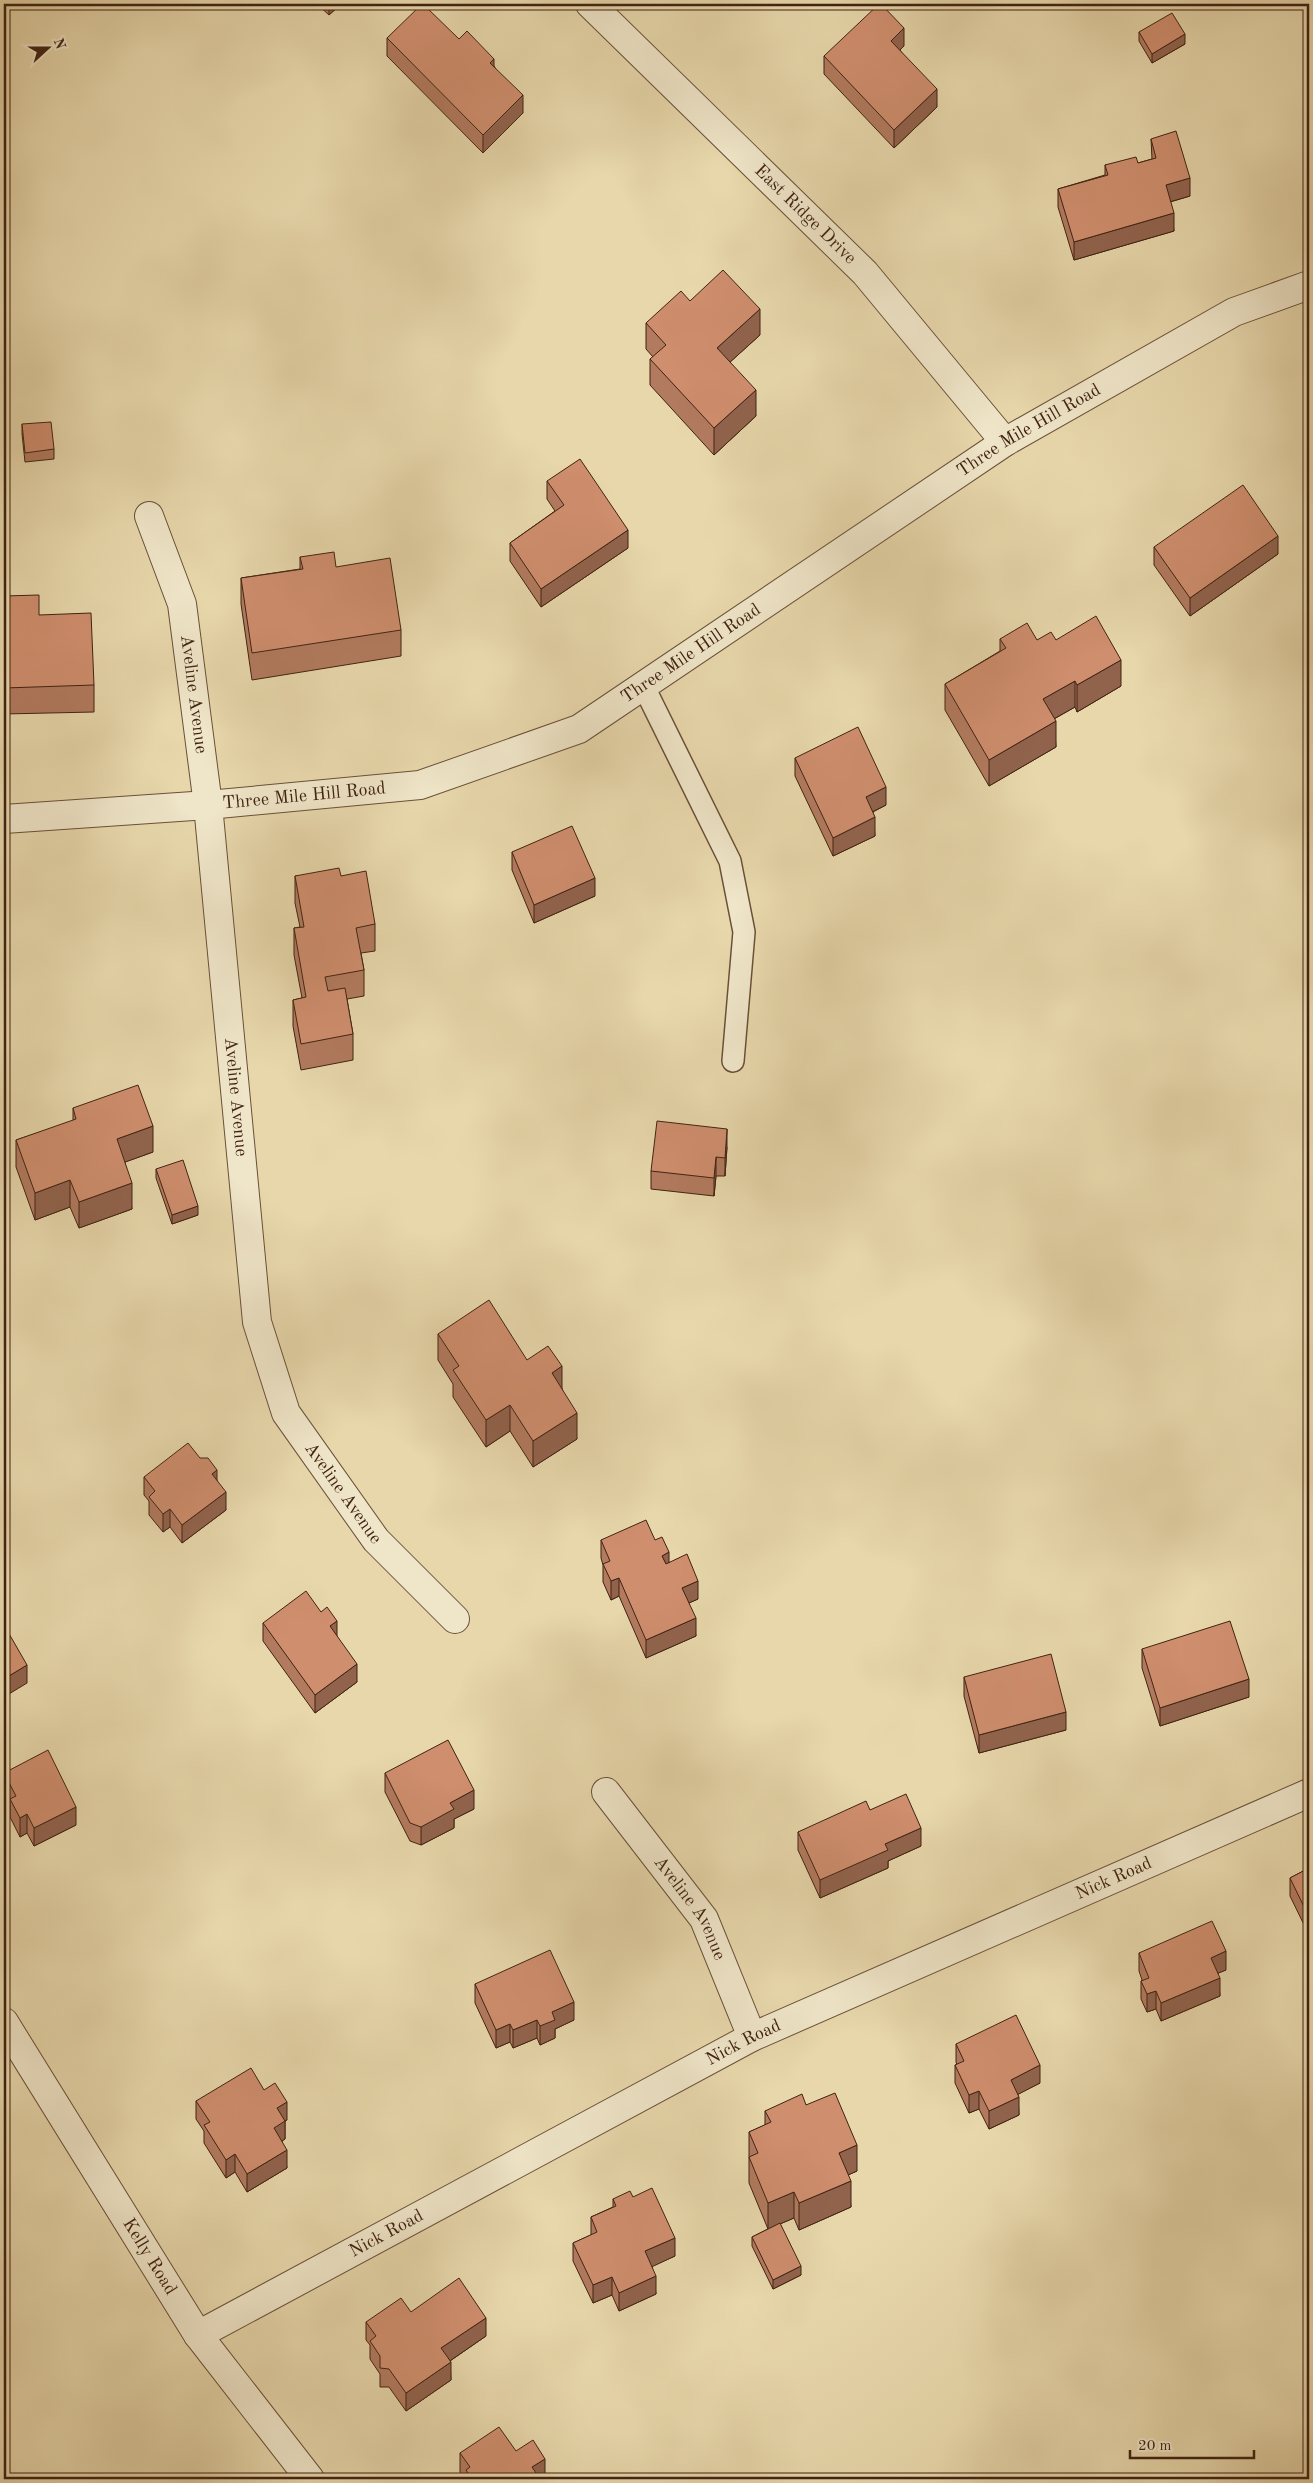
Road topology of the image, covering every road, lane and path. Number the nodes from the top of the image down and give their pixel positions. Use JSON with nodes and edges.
{"nodes":[{"id":1,"x":590,"y":4,"type":"edge"},
{"id":2,"x":1309,"y":285,"type":"edge"},
{"id":3,"x":1005,"y":442,"type":"junction"},
{"id":4,"x":148,"y":516,"type":"dead end"},
{"id":5,"x":643,"y":685,"type":"junction"},
{"id":6,"x":208,"y":805,"type":"junction"},
{"id":7,"x":4,"y":820,"type":"edge"},
{"id":8,"x":733,"y":1061,"type":"dead end"},
{"id":9,"x":455,"y":1619,"type":"dead end"},
{"id":10,"x":606,"y":1792,"type":"dead end"},
{"id":11,"x":1309,"y":1793,"type":"edge"},
{"id":12,"x":4,"y":2022,"type":"edge"},
{"id":13,"x":752,"y":2037,"type":"junction"},
{"id":14,"x":198,"y":2335,"type":"junction"},
{"id":15,"x":310,"y":2479,"type":"edge"}],
"edges":[{"from":1,"to":3,"type":"street","name":"East Ridge Drive"},
{"from":2,"to":3,"type":"street","name":"Three Mile Hill Road"},
{"from":3,"to":5,"type":"street","name":"Three Mile Hill Road"},
{"from":4,"to":6,"type":"street","name":"Aveline Avenue"},
{"from":5,"to":6,"type":"street","name":"Three Mile Hill Road"},
{"from":5,"to":8,"type":"lane"},
{"from":6,"to":7,"type":"street","name":"Three Mile Hill Road"},
{"from":6,"to":9,"type":"street","name":"Aveline Avenue"},
{"from":10,"to":13,"type":"street","name":"Aveline Avenue"},
{"from":11,"to":13,"type":"street","name":"Nick Road"},
{"from":12,"to":14,"type":"street","name":"Kelly Road"},
{"from":13,"to":14,"type":"street","name":"Nick Road"},
{"from":14,"to":15,"type":"street","name":"Kelly Road"}]}
